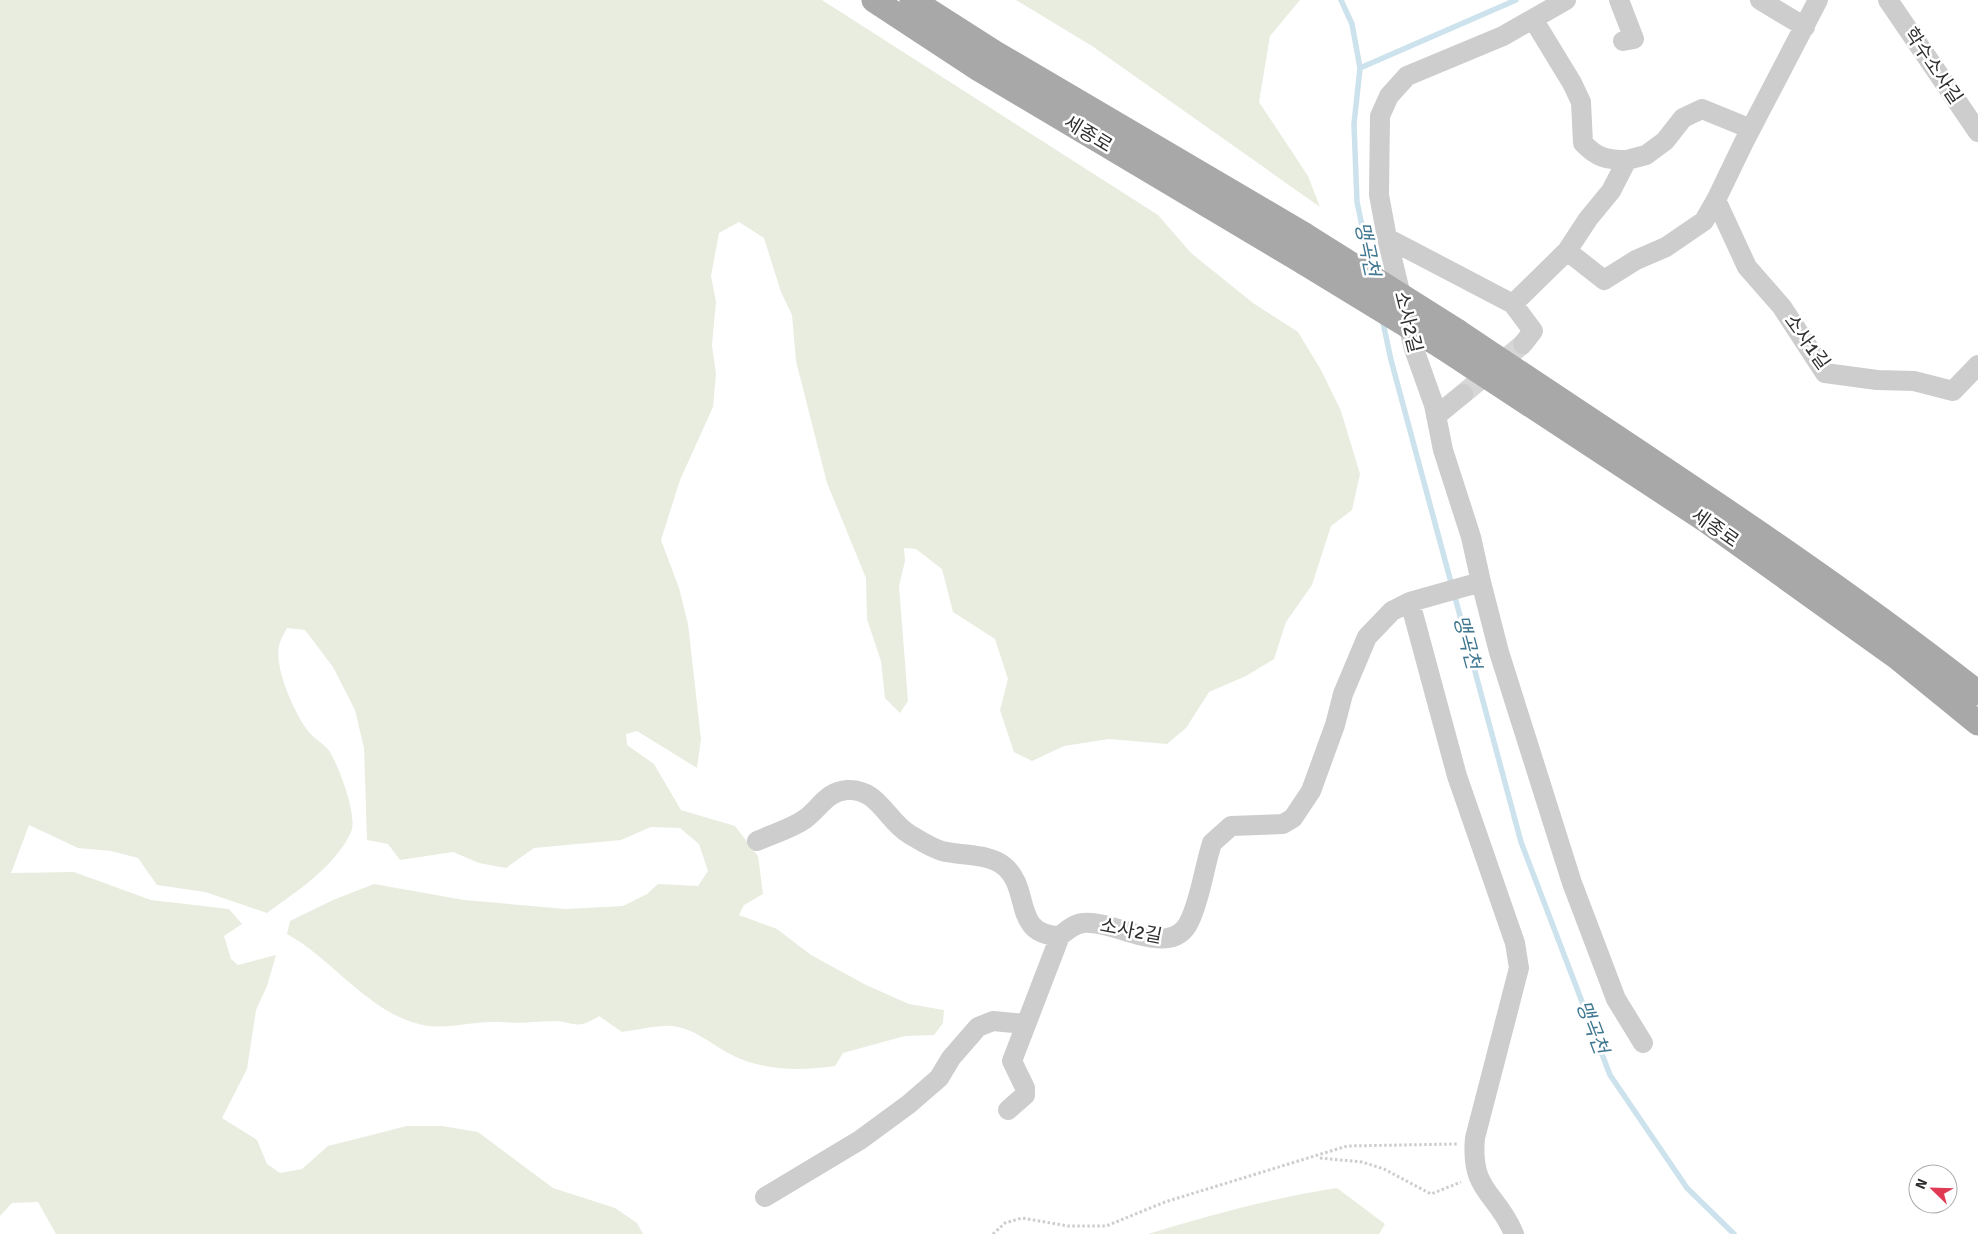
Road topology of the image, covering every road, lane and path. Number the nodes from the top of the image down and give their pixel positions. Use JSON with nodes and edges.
{"nodes":[{"id":1,"x":874,"y":0,"type":"edge"},
{"id":2,"x":912,"y":0,"type":"edge"},
{"id":3,"x":1566,"y":0,"type":"edge"},
{"id":4,"x":1619,"y":0,"type":"edge"},
{"id":5,"x":1760,"y":0,"type":"edge"},
{"id":6,"x":1818,"y":0,"type":"edge"},
{"id":7,"x":1888,"y":0,"type":"edge"},
{"id":8,"x":1533,"y":19,"type":"junction"},
{"id":9,"x":1805,"y":27,"type":"junction"},
{"id":10,"x":1623,"y":40,"type":"dead end"},
{"id":11,"x":1751,"y":129,"type":"junction"},
{"id":12,"x":1978,"y":132,"type":"edge"},
{"id":13,"x":1627,"y":160,"type":"junction"},
{"id":14,"x":1716,"y":200,"type":"junction"},
{"id":15,"x":1387,"y":238,"type":"junction"},
{"id":16,"x":1567,"y":251,"type":"junction"},
{"id":17,"x":1513,"y":304,"type":"junction"},
{"id":18,"x":1449,"y":339,"type":"junction"},
{"id":19,"x":1523,"y":344,"type":"tunnel mouth"},
{"id":20,"x":1978,"y":365,"type":"edge"},
{"id":21,"x":1463,"y":394,"type":"tunnel mouth"},
{"id":22,"x":1436,"y":416,"type":"junction"},
{"id":23,"x":1477,"y":583,"type":"junction"},
{"id":24,"x":1413,"y":601,"type":"junction"},
{"id":25,"x":1978,"y":693,"type":"edge"},
{"id":26,"x":1978,"y":724,"type":"edge"},
{"id":27,"x":757,"y":841,"type":"dead end"},
{"id":28,"x":1060,"y":936,"type":"junction"},
{"id":29,"x":1025,"y":1024,"type":"junction"},
{"id":30,"x":1643,"y":1043,"type":"dead end"},
{"id":31,"x":1008,"y":1110,"type":"dead end"},
{"id":32,"x":1475,"y":1144,"type":"junction"},
{"id":33,"x":1317,"y":1157,"type":"junction"},
{"id":34,"x":1478,"y":1175,"type":"junction"},
{"id":35,"x":765,"y":1197,"type":"dead end"},
{"id":36,"x":993,"y":1234,"type":"edge"},
{"id":37,"x":1514,"y":1234,"type":"edge"}],
"edges":[{"from":1,"to":18,"type":"main road","name":"세종로","bridge":true},
{"from":2,"to":18,"type":"main road","name":"세종로","bridge":true},
{"from":3,"to":8,"type":"street","name":"소사2길"},
{"from":4,"to":10,"type":"street"},
{"from":5,"to":9,"type":"street"},
{"from":6,"to":9,"type":"street"},
{"from":7,"to":12,"type":"street","name":"학수소사길"},
{"from":8,"to":13,"type":"street"},
{"from":8,"to":15,"type":"street","name":"소사2길"},
{"from":9,"to":11,"type":"street"},
{"from":11,"to":13,"type":"street"},
{"from":11,"to":14,"type":"street"},
{"from":13,"to":16,"type":"street"},
{"from":14,"to":16,"type":"street"},
{"from":14,"to":20,"type":"street","name":"소사1길"},
{"from":15,"to":17,"type":"street"},
{"from":15,"to":22,"type":"street","name":"소사2길"},
{"from":16,"to":17,"type":"street"},
{"from":17,"to":19,"type":"street"},
{"from":18,"to":25,"type":"main road","name":"세종로"},
{"from":18,"to":26,"type":"main road","name":"세종로"},
{"from":21,"to":22,"type":"street"},
{"from":22,"to":23,"type":"street","name":"소사2길"},
{"from":23,"to":24,"type":"street","name":"소사2길"},
{"from":23,"to":30,"type":"street"},
{"from":24,"to":28,"type":"street","name":"소사2길"},
{"from":24,"to":32,"type":"street"},
{"from":27,"to":28,"type":"street"},
{"from":28,"to":29,"type":"street"},
{"from":29,"to":31,"type":"street"},
{"from":29,"to":35,"type":"street"},
{"from":32,"to":33,"type":"path"},
{"from":32,"to":34,"type":"street"},
{"from":33,"to":34,"type":"path"},
{"from":33,"to":36,"type":"path"},
{"from":34,"to":37,"type":"street"}]}
